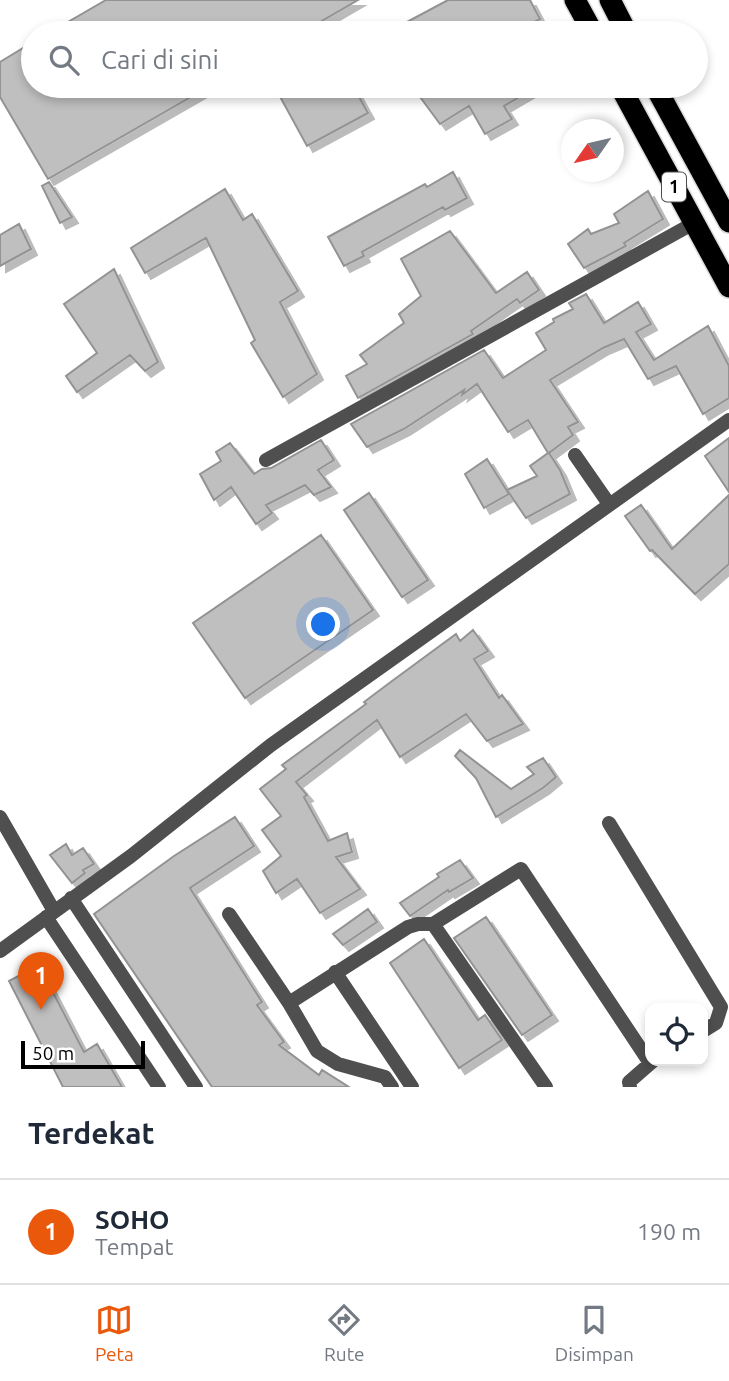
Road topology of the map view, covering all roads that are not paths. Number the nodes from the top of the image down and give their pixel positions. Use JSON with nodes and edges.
{"nodes":[{"id":1,"x":575,"y":0,"type":"edge"},
{"id":2,"x":610,"y":0,"type":"edge"},
{"id":3,"x":586,"y":21,"type":"edge"},
{"id":4,"x":621,"y":21,"type":"edge"},
{"id":5,"x":626,"y":98,"type":"edge"},
{"id":6,"x":661,"y":98,"type":"edge"},
{"id":7,"x":729,"y":222,"type":"edge"},
{"id":8,"x":694,"y":223,"type":"junction"},
{"id":9,"x":729,"y":287,"type":"edge"},
{"id":10,"x":729,"y":420,"type":"edge"},
{"id":11,"x":575,"y":455,"type":"dead end"},
{"id":12,"x":267,"y":460,"type":"dead end"},
{"id":13,"x":609,"y":504,"type":"junction"},
{"id":14,"x":0,"y":817,"type":"edge"},
{"id":15,"x":610,"y":823,"type":"dead end"},
{"id":16,"x":71,"y":898,"type":"junction"},
{"id":17,"x":50,"y":914,"type":"junction"},
{"id":18,"x":229,"y":914,"type":"dead end"},
{"id":19,"x":433,"y":924,"type":"junction"},
{"id":20,"x":0,"y":951,"type":"edge"},
{"id":21,"x":335,"y":972,"type":"junction"},
{"id":22,"x":289,"y":1003,"type":"junction"},
{"id":23,"x":708,"y":1028,"type":"edge"},
{"id":24,"x":645,"y":1052,"type":"edge"},
{"id":25,"x":647,"y":1066,"type":"edge"},
{"id":26,"x":403,"y":1074,"type":"junction"},
{"id":27,"x":389,"y":1082,"type":"edge"},
{"id":28,"x":159,"y":1087,"type":"edge"},
{"id":29,"x":196,"y":1087,"type":"edge"},
{"id":30,"x":412,"y":1087,"type":"edge"},
{"id":31,"x":546,"y":1087,"type":"edge"},
{"id":32,"x":630,"y":1087,"type":"edge"}],
"edges":[{"from":1,"to":3,"type":"highway"},
{"from":2,"to":4,"type":"highway"},
{"from":5,"to":8,"type":"highway","number":"1"},
{"from":6,"to":7,"type":"highway","number":"1"},
{"from":8,"to":9,"type":"highway","number":"1"},
{"from":8,"to":12,"type":"street"},
{"from":10,"to":13,"type":"street"},
{"from":11,"to":13,"type":"street"},
{"from":13,"to":16,"type":"street"},
{"from":14,"to":17,"type":"street"},
{"from":15,"to":23,"type":"street"},
{"from":16,"to":17,"type":"street"},
{"from":16,"to":29,"type":"street"},
{"from":17,"to":20,"type":"street"},
{"from":17,"to":28,"type":"street"},
{"from":18,"to":22,"type":"street"},
{"from":19,"to":21,"type":"street"},
{"from":19,"to":24,"type":"street"},
{"from":19,"to":31,"type":"street"},
{"from":21,"to":22,"type":"street"},
{"from":21,"to":26,"type":"street"},
{"from":22,"to":27,"type":"street"},
{"from":25,"to":32,"type":"street"},
{"from":26,"to":27,"type":"street"},
{"from":26,"to":30,"type":"street"}]}
